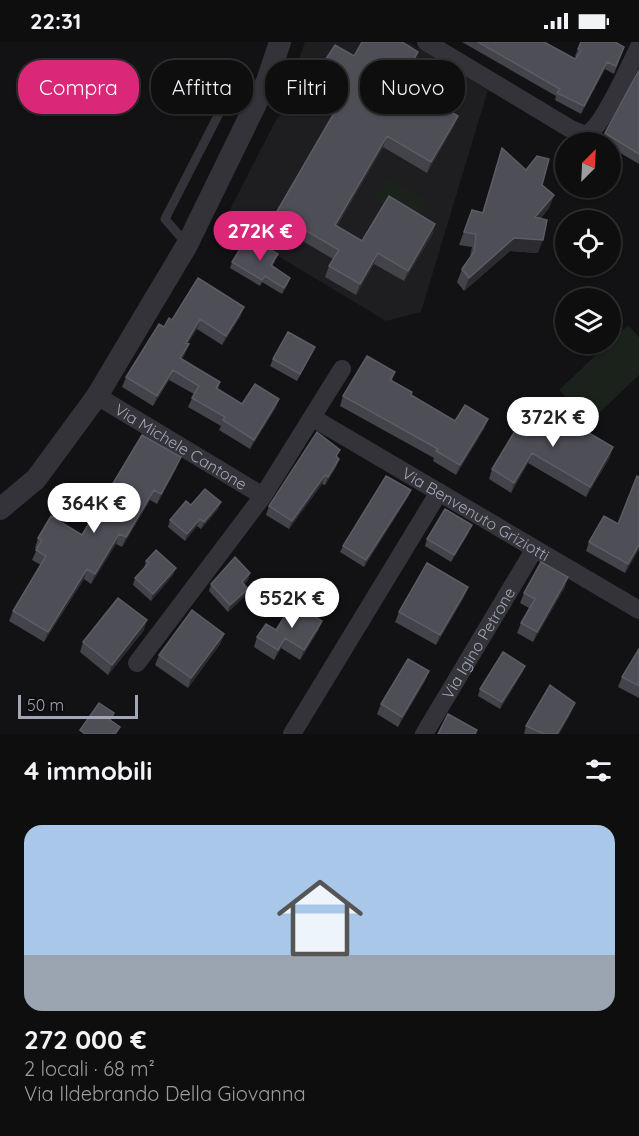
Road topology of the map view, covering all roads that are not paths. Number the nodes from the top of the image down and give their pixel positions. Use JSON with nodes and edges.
{"nodes":[{"id":1,"x":280,"y":42,"type":"edge"},
{"id":2,"x":426,"y":42,"type":"edge"},
{"id":3,"x":635,"y":49,"type":"edge"},
{"id":4,"x":274,"y":60,"type":"edge"},
{"id":5,"x":265,"y":82,"type":"edge"},
{"id":6,"x":265,"y":85,"type":"edge"},
{"id":7,"x":187,"y":244,"type":"junction"},
{"id":8,"x":342,"y":369,"type":"dead end"},
{"id":9,"x":97,"y":396,"type":"junction"},
{"id":10,"x":313,"y":418,"type":"junction"},
{"id":11,"x":439,"y":492,"type":"junction"},
{"id":12,"x":263,"y":496,"type":"junction"},
{"id":13,"x":0,"y":509,"type":"edge"},
{"id":14,"x":534,"y":550,"type":"junction"},
{"id":15,"x":639,"y":610,"type":"edge"},
{"id":16,"x":137,"y":663,"type":"dead end"},
{"id":17,"x":292,"y":734,"type":"edge"},
{"id":18,"x":424,"y":734,"type":"edge"}],
"edges":[{"from":1,"to":4,"type":"street"},
{"from":2,"to":3,"type":"street"},
{"from":5,"to":7,"type":"lane"},
{"from":6,"to":7,"type":"street"},
{"from":7,"to":9,"type":"street"},
{"from":8,"to":10,"type":"street"},
{"from":9,"to":12,"type":"street","name":"Via Michele Cantone"},
{"from":9,"to":13,"type":"street"},
{"from":10,"to":11,"type":"street","name":"Via Benvenuto Griziotti"},
{"from":10,"to":12,"type":"street"},
{"from":11,"to":14,"type":"street","name":"Via Benvenuto Griziotti"},
{"from":11,"to":17,"type":"street"},
{"from":12,"to":16,"type":"street"},
{"from":14,"to":15,"type":"street","name":"Via Benvenuto Griziotti"},
{"from":14,"to":18,"type":"street","name":"Via Igino Petrone"}]}
